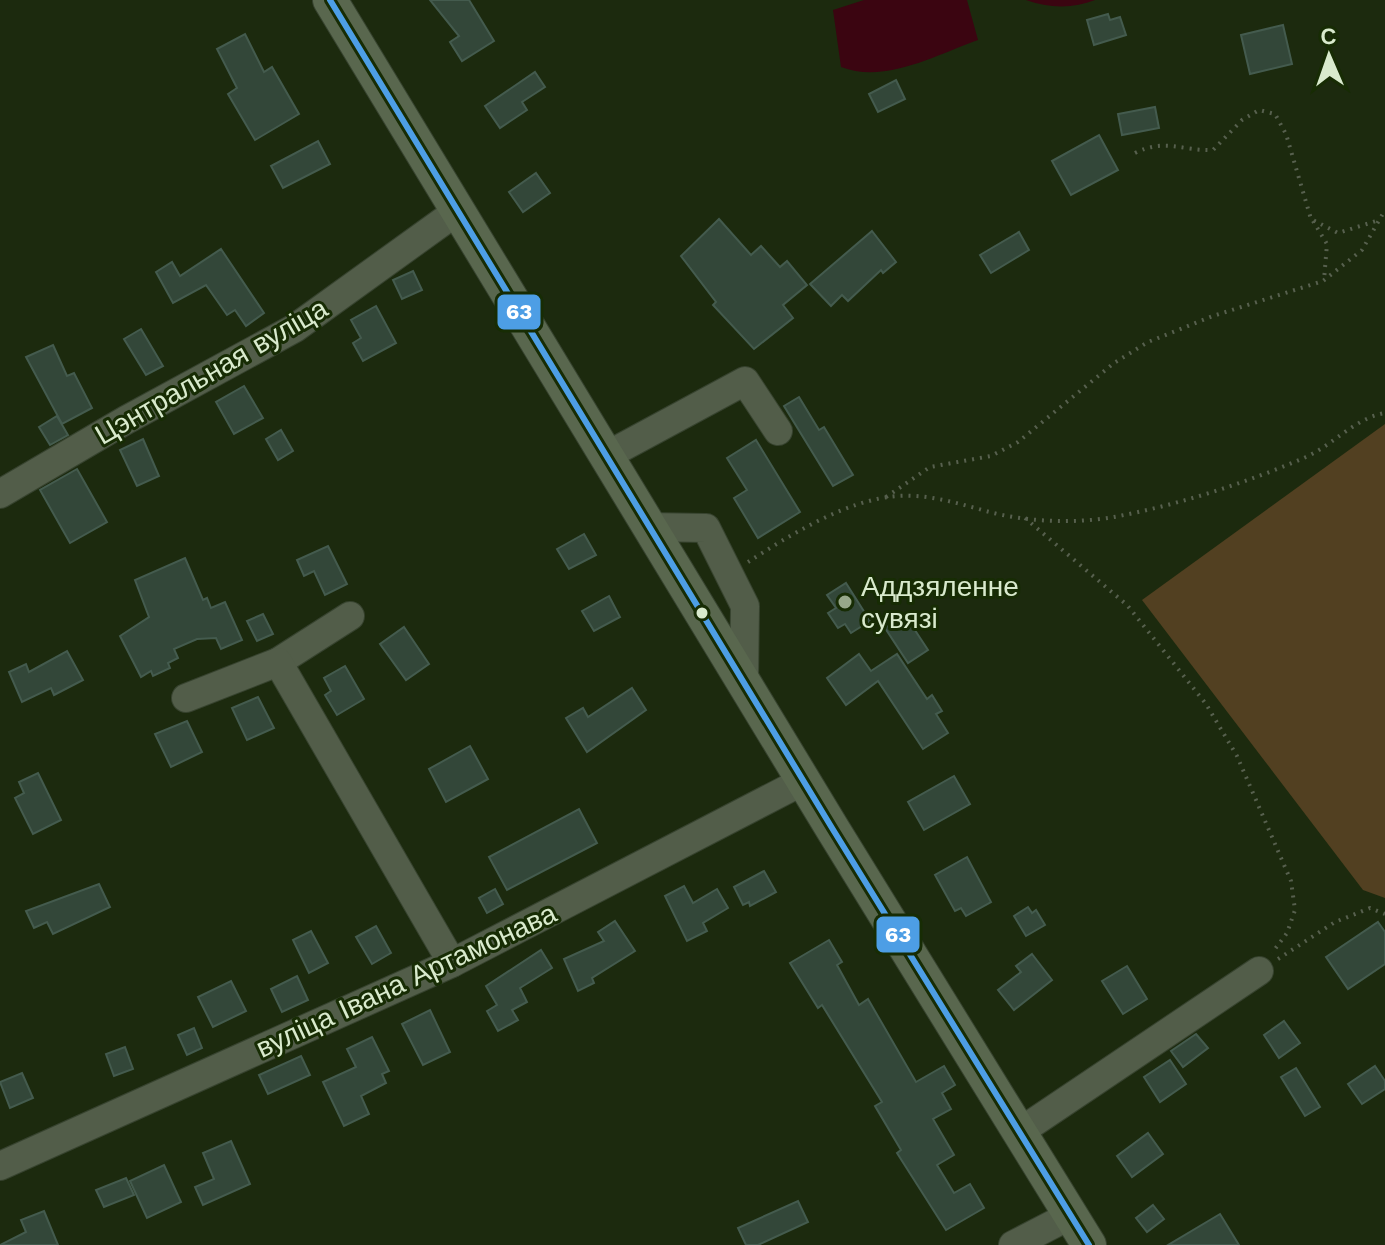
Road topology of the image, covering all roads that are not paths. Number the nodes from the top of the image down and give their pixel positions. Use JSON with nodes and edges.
{"nodes":[{"id":1,"x":330,"y":0,"type":"edge"},
{"id":2,"x":456,"y":212,"type":"junction"},
{"id":3,"x":778,"y":431,"type":"dead end"},
{"id":4,"x":606,"y":456,"type":"junction"},
{"id":5,"x":0,"y":494,"type":"edge"},
{"id":6,"x":648,"y":527,"type":"junction"},
{"id":7,"x":350,"y":616,"type":"dead end"},
{"id":8,"x":278,"y":662,"type":"junction"},
{"id":9,"x":744,"y":681,"type":"junction"},
{"id":10,"x":186,"y":698,"type":"dead end"},
{"id":11,"x":805,"y":780,"type":"junction"},
{"id":12,"x":452,"y":963,"type":"junction"},
{"id":13,"x":1259,"y":971,"type":"road end"},
{"id":14,"x":1021,"y":1131,"type":"junction"},
{"id":15,"x":0,"y":1166,"type":"edge"},
{"id":16,"x":1071,"y":1215,"type":"junction"},
{"id":17,"x":1013,"y":1245,"type":"edge"},
{"id":18,"x":1089,"y":1245,"type":"edge"}],
"edges":[{"from":1,"to":2,"type":"main road"},
{"from":2,"to":4,"type":"main road"},
{"from":2,"to":5,"type":"street","name":"Цэнтральная вуліца"},
{"from":3,"to":4,"type":"street"},
{"from":4,"to":6,"type":"main road"},
{"from":6,"to":9,"type":"main road"},
{"from":6,"to":9,"type":"street"},
{"from":7,"to":8,"type":"street"},
{"from":8,"to":10,"type":"street"},
{"from":8,"to":12,"type":"street"},
{"from":9,"to":11,"type":"main road"},
{"from":11,"to":12,"type":"street","name":"вуліца Івана Артамонава"},
{"from":11,"to":14,"type":"main road"},
{"from":12,"to":15,"type":"street","name":"вуліца Івана Артамонава"},
{"from":13,"to":14,"type":"street"},
{"from":14,"to":16,"type":"main road"},
{"from":16,"to":17,"type":"street"},
{"from":16,"to":18,"type":"main road"}]}
